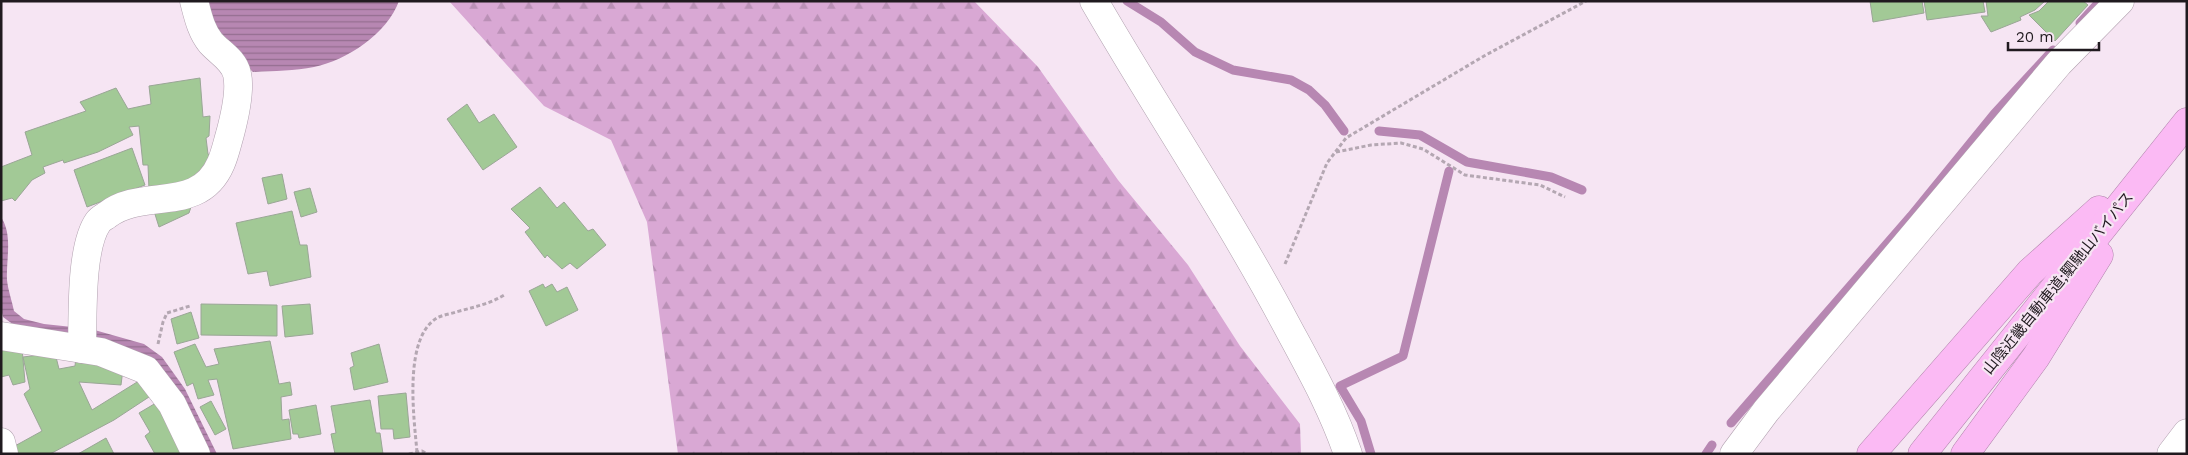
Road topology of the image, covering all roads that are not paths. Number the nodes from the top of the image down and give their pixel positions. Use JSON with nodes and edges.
{"nodes":[{"id":1,"x":194,"y":1,"type":"edge"},
{"id":2,"x":1094,"y":1,"type":"edge"},
{"id":3,"x":2120,"y":1,"type":"edge"},
{"id":4,"x":2187,"y":122,"type":"edge"},
{"id":5,"x":2160,"y":156,"type":"junction"},
{"id":6,"x":1,"y":336,"type":"edge"},
{"id":7,"x":82,"y":349,"type":"junction"},
{"id":8,"x":1956,"y":409,"type":"junction"},
{"id":9,"x":2187,"y":433,"type":"edge"},
{"id":10,"x":1,"y":442,"type":"edge"},
{"id":11,"x":4,"y":454,"type":"edge"},
{"id":12,"x":196,"y":454,"type":"edge"},
{"id":13,"x":1348,"y":454,"type":"edge"},
{"id":14,"x":1734,"y":454,"type":"edge"},
{"id":15,"x":1871,"y":454,"type":"edge"},
{"id":16,"x":1916,"y":454,"type":"edge"},
{"id":17,"x":1922,"y":454,"type":"edge"},
{"id":18,"x":1965,"y":454,"type":"edge"},
{"id":19,"x":2171,"y":454,"type":"edge"}],
"edges":[{"from":1,"to":7,"type":"street"},
{"from":2,"to":13,"type":"street"},
{"from":3,"to":14,"type":"street"},
{"from":4,"to":5,"type":"highway"},
{"from":5,"to":8,"type":"highway","name":"山陰近畿自動車道;駟馳山バイパス"},
{"from":5,"to":15,"type":"highway"},
{"from":5,"to":18,"type":"highway"},
{"from":6,"to":7,"type":"street"},
{"from":7,"to":12,"type":"street"},
{"from":8,"to":16,"type":"highway","name":"山陰近畿自動車道;駟馳山バイパス"},
{"from":8,"to":17,"type":"highway","name":"山陰近畿自動車道;駟馳山バイパス"},
{"from":9,"to":19,"type":"street"},
{"from":10,"to":11,"type":"street"}]}
